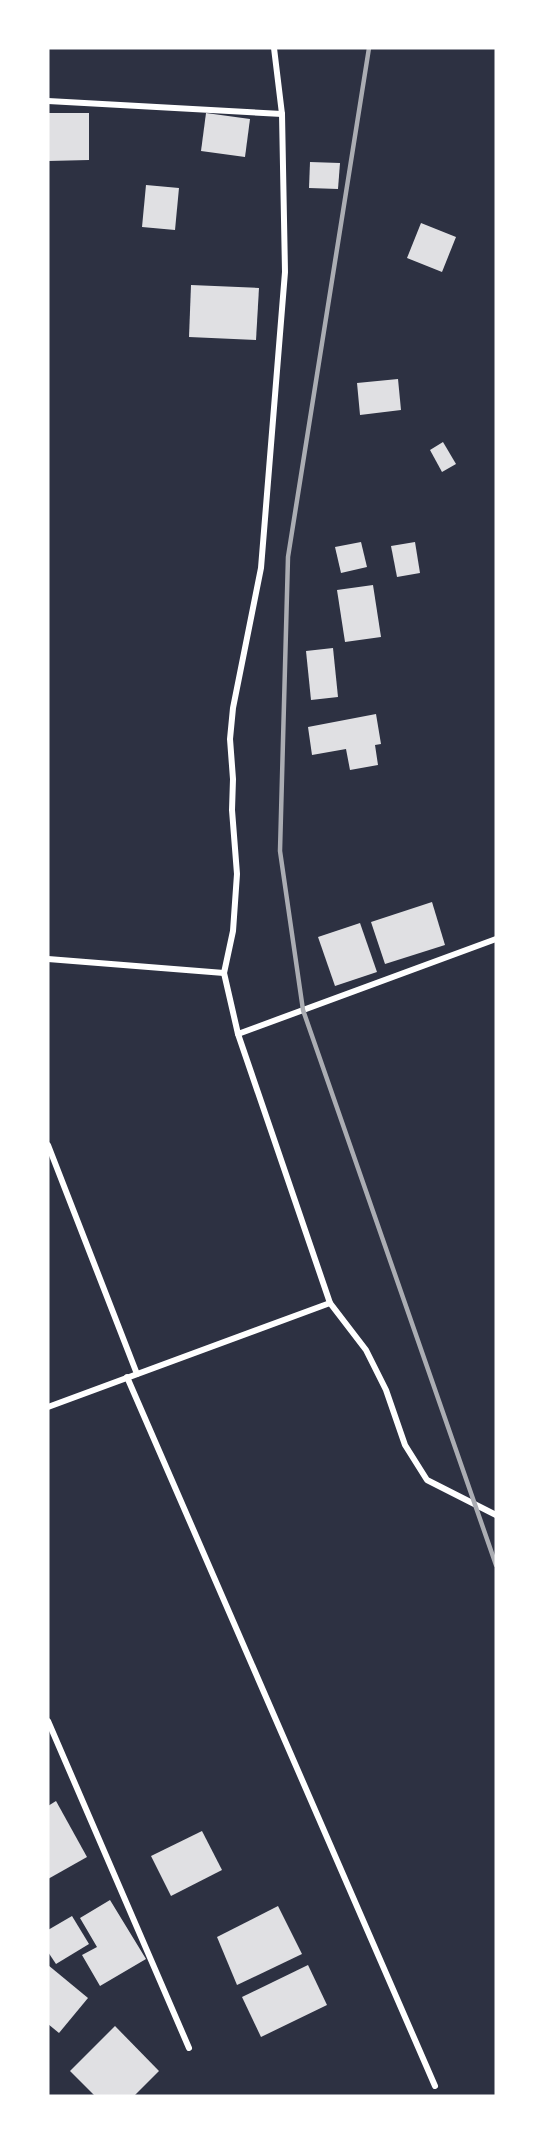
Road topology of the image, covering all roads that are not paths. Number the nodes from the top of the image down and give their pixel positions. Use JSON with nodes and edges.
{"nodes":[{"id":1,"x":274,"y":48,"type":"edge"},
{"id":2,"x":48,"y":100,"type":"edge"},
{"id":3,"x":282,"y":114,"type":"junction"},
{"id":4,"x":496,"y":939,"type":"edge"},
{"id":5,"x":48,"y":958,"type":"edge"},
{"id":6,"x":224,"y":973,"type":"junction"},
{"id":7,"x":238,"y":1034,"type":"junction"},
{"id":8,"x":48,"y":1145,"type":"edge"},
{"id":9,"x":330,"y":1303,"type":"junction"},
{"id":10,"x":137,"y":1374,"type":"junction"},
{"id":11,"x":127,"y":1377,"type":"junction"},
{"id":12,"x":48,"y":1407,"type":"edge"},
{"id":13,"x":496,"y":1515,"type":"edge"},
{"id":14,"x":48,"y":1721,"type":"edge"},
{"id":15,"x":189,"y":2048,"type":"dead end"},
{"id":16,"x":435,"y":2086,"type":"dead end"}],
"edges":[{"from":1,"to":3,"type":"street"},
{"from":2,"to":3,"type":"street"},
{"from":3,"to":6,"type":"street"},
{"from":4,"to":7,"type":"street"},
{"from":5,"to":6,"type":"street"},
{"from":6,"to":7,"type":"street"},
{"from":7,"to":9,"type":"street"},
{"from":8,"to":10,"type":"street"},
{"from":9,"to":10,"type":"street"},
{"from":9,"to":13,"type":"street"},
{"from":10,"to":11,"type":"street"},
{"from":11,"to":12,"type":"street"},
{"from":11,"to":16,"type":"street"},
{"from":14,"to":15,"type":"street"}]}
